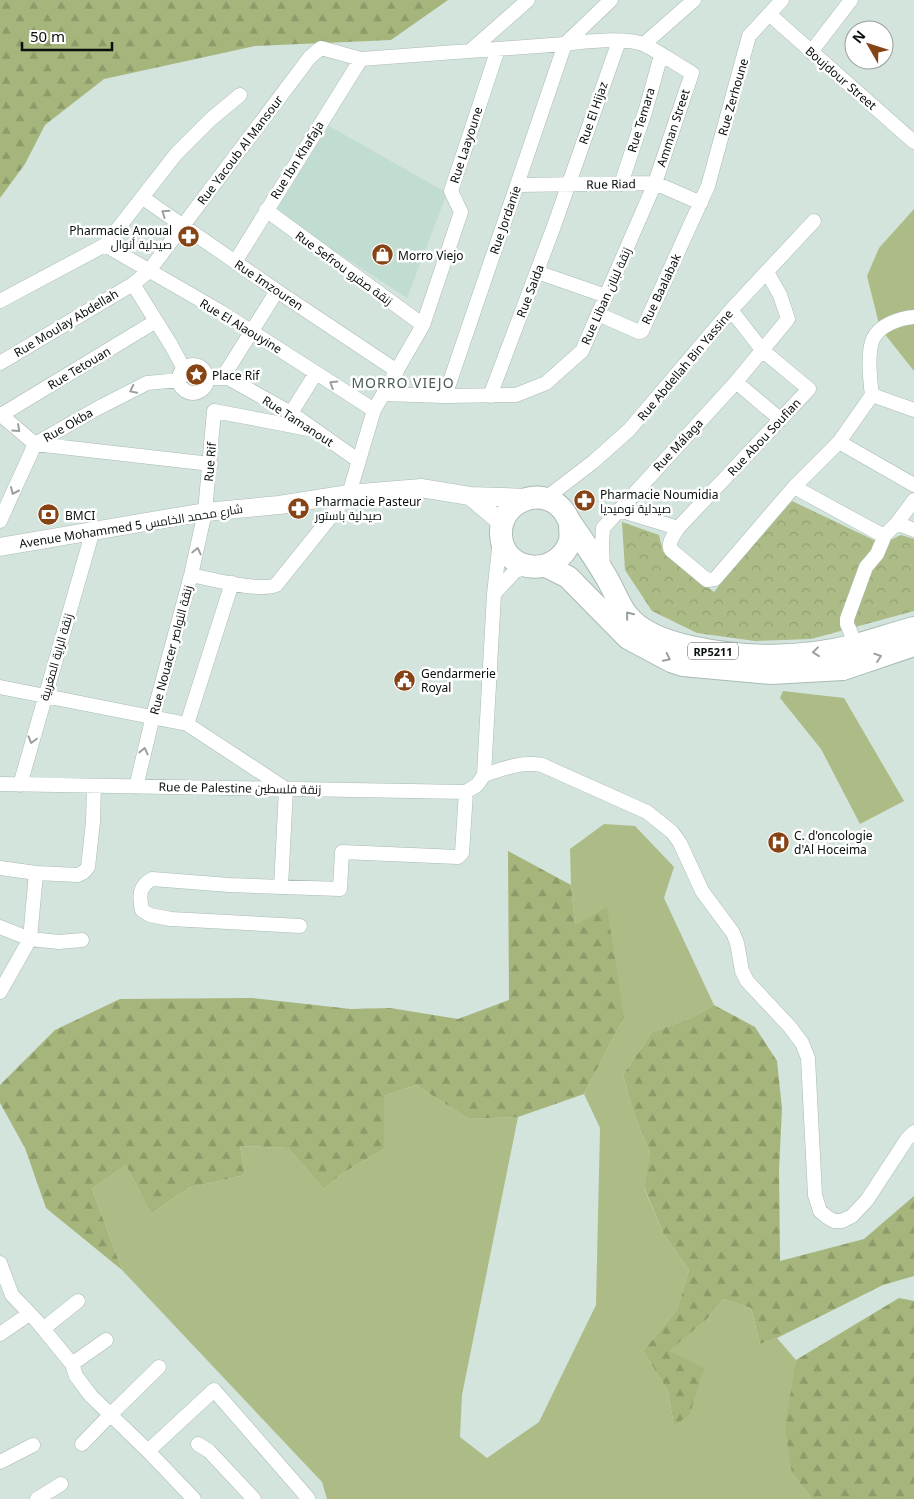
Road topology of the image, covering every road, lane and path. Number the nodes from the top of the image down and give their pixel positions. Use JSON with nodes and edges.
{"nodes":[{"id":1,"x":528,"y":0,"type":"edge"},
{"id":2,"x":611,"y":0,"type":"edge"},
{"id":3,"x":694,"y":0,"type":"edge"},
{"id":4,"x":782,"y":0,"type":"edge"},
{"id":5,"x":852,"y":0,"type":"edge"},
{"id":6,"x":769,"y":14,"type":"junction"},
{"id":7,"x":619,"y":41,"type":"junction"},
{"id":8,"x":565,"y":44,"type":"junction"},
{"id":9,"x":644,"y":44,"type":"junction"},
{"id":10,"x":498,"y":49,"type":"junction"},
{"id":11,"x":470,"y":51,"type":"junction"},
{"id":12,"x":811,"y":52,"type":"junction"},
{"id":13,"x":661,"y":55,"type":"junction"},
{"id":14,"x":361,"y":59,"type":"junction"},
{"id":15,"x":240,"y":95,"type":"dead end"},
{"id":16,"x":914,"y":142,"type":"edge"},
{"id":17,"x":655,"y":183,"type":"junction"},
{"id":18,"x":621,"y":184,"type":"junction"},
{"id":19,"x":568,"y":185,"type":"junction"},
{"id":20,"x":516,"y":186,"type":"junction"},
{"id":21,"x":143,"y":198,"type":"junction"},
{"id":22,"x":701,"y":203,"type":"junction"},
{"id":23,"x":266,"y":210,"type":"junction"},
{"id":24,"x":814,"y":221,"type":"dead end"},
{"id":25,"x":183,"y":226,"type":"junction"},
{"id":26,"x":105,"y":245,"type":"junction"},
{"id":27,"x":235,"y":262,"type":"junction"},
{"id":28,"x":148,"y":272,"type":"junction"},
{"id":29,"x":537,"y":272,"type":"junction"},
{"id":30,"x":767,"y":272,"type":"junction"},
{"id":31,"x":133,"y":284,"type":"junction"},
{"id":32,"x":277,"y":291,"type":"junction"},
{"id":33,"x":606,"y":296,"type":"junction"},
{"id":34,"x":0,"y":301,"type":"edge"},
{"id":35,"x":731,"y":310,"type":"junction"},
{"id":36,"x":598,"y":314,"type":"junction"},
{"id":37,"x":914,"y":317,"type":"edge"},
{"id":38,"x":156,"y":321,"type":"junction"},
{"id":39,"x":423,"y":325,"type":"junction"},
{"id":40,"x":251,"y":331,"type":"junction"},
{"id":41,"x":763,"y":351,"type":"junction"},
{"id":42,"x":0,"y":363,"type":"edge"},
{"id":43,"x":397,"y":371,"type":"junction"},
{"id":44,"x":316,"y":373,"type":"junction"},
{"id":45,"x":182,"y":375,"type":"junction"},
{"id":46,"x":223,"y":377,"type":"junction"},
{"id":47,"x":207,"y":378,"type":"junction"},
{"id":48,"x":736,"y":382,"type":"junction"},
{"id":49,"x":200,"y":391,"type":"junction"},
{"id":50,"x":383,"y":394,"type":"junction"},
{"id":51,"x":872,"y":395,"type":"junction"},
{"id":52,"x":445,"y":396,"type":"junction"},
{"id":53,"x":490,"y":396,"type":"junction"},
{"id":54,"x":374,"y":410,"type":"junction"},
{"id":55,"x":914,"y":410,"type":"edge"},
{"id":56,"x":214,"y":411,"type":"junction"},
{"id":57,"x":292,"y":413,"type":"junction"},
{"id":58,"x":1,"y":414,"type":"edge"},
{"id":59,"x":780,"y":419,"type":"junction"},
{"id":60,"x":314,"y":429,"type":"junction"},
{"id":61,"x":839,"y":442,"type":"junction"},
{"id":62,"x":35,"y":444,"type":"junction"},
{"id":63,"x":359,"y":461,"type":"junction"},
{"id":64,"x":210,"y":464,"type":"junction"},
{"id":65,"x":914,"y":485,"type":"edge"},
{"id":66,"x":794,"y":487,"type":"junction"},
{"id":67,"x":349,"y":494,"type":"junction"},
{"id":68,"x":470,"y":496,"type":"junction"},
{"id":69,"x":537,"y":498,"type":"junction"},
{"id":70,"x":914,"y":500,"type":"edge"},
{"id":71,"x":618,"y":510,"type":"junction"},
{"id":72,"x":205,"y":512,"type":"junction"},
{"id":73,"x":0,"y":521,"type":"edge"},
{"id":74,"x":570,"y":522,"type":"junction"},
{"id":75,"x":897,"y":523,"type":"junction"},
{"id":76,"x":678,"y":528,"type":"junction"},
{"id":77,"x":501,"y":529,"type":"junction"},
{"id":78,"x":93,"y":530,"type":"junction"},
{"id":79,"x":914,"y":530,"type":"edge"},
{"id":80,"x":885,"y":535,"type":"junction"},
{"id":81,"x":0,"y":546,"type":"edge"},
{"id":82,"x":538,"y":566,"type":"junction"},
{"id":83,"x":604,"y":573,"type":"junction"},
{"id":84,"x":191,"y":575,"type":"junction"},
{"id":85,"x":232,"y":583,"type":"junction"},
{"id":86,"x":494,"y":594,"type":"junction"},
{"id":87,"x":914,"y":628,"type":"edge"},
{"id":88,"x":856,"y":645,"type":"junction"},
{"id":89,"x":914,"y":645,"type":"edge"},
{"id":90,"x":0,"y":687,"type":"edge"},
{"id":91,"x":45,"y":696,"type":"junction"},
{"id":92,"x":152,"y":716,"type":"junction"},
{"id":93,"x":187,"y":724,"type":"junction"},
{"id":94,"x":476,"y":784,"type":"junction"},
{"id":95,"x":20,"y":785,"type":"junction"},
{"id":96,"x":94,"y":786,"type":"junction"},
{"id":97,"x":136,"y":787,"type":"junction"},
{"id":98,"x":1,"y":788,"type":"edge"},
{"id":99,"x":286,"y":789,"type":"junction"},
{"id":100,"x":0,"y":868,"type":"edge"},
{"id":101,"x":36,"y":873,"type":"junction"},
{"id":102,"x":281,"y":887,"type":"junction"},
{"id":103,"x":300,"y":926,"type":"dead end"},
{"id":104,"x":0,"y":927,"type":"edge"},
{"id":105,"x":30,"y":939,"type":"junction"},
{"id":106,"x":82,"y":940,"type":"dead end"},
{"id":107,"x":0,"y":992,"type":"edge"},
{"id":108,"x":914,"y":1132,"type":"edge"},
{"id":109,"x":2,"y":1273,"type":"edge"},
{"id":110,"x":78,"y":1301,"type":"dead end"},
{"id":111,"x":29,"y":1314,"type":"junction"},
{"id":112,"x":43,"y":1329,"type":"junction"},
{"id":113,"x":0,"y":1334,"type":"edge"},
{"id":114,"x":106,"y":1340,"type":"dead end"},
{"id":115,"x":72,"y":1364,"type":"junction"},
{"id":116,"x":159,"y":1367,"type":"dead end"},
{"id":117,"x":110,"y":1415,"type":"junction"},
{"id":118,"x":82,"y":1444,"type":"dead end"},
{"id":119,"x":198,"y":1444,"type":"dead end"},
{"id":120,"x":33,"y":1445,"type":"dead end"},
{"id":121,"x":148,"y":1451,"type":"junction"},
{"id":122,"x":0,"y":1462,"type":"edge"},
{"id":123,"x":61,"y":1484,"type":"dead end"},
{"id":124,"x":37,"y":1499,"type":"edge"},
{"id":125,"x":194,"y":1499,"type":"edge"},
{"id":126,"x":254,"y":1499,"type":"edge"},
{"id":127,"x":308,"y":1499,"type":"edge"}],
"edges":[{"from":1,"to":11,"type":"street"},
{"from":2,"to":8,"type":"street"},
{"from":3,"to":9,"type":"street"},
{"from":4,"to":6,"type":"street","name":"Rue Zerhoune"},
{"from":5,"to":12,"type":"street"},
{"from":6,"to":12,"type":"street","name":"Boujdour Street"},
{"from":6,"to":22,"type":"street","name":"Rue Zerhoune"},
{"from":7,"to":8,"type":"street","name":"Rue Yacoub Al Mansour"},
{"from":7,"to":9,"type":"street","name":"Rue Yacoub Al Mansour"},
{"from":7,"to":19,"type":"street","name":"Rue El Hijaz"},
{"from":8,"to":10,"type":"street","name":"Rue Yacoub Al Mansour"},
{"from":8,"to":20,"type":"street","name":"Rue Jordanie"},
{"from":9,"to":13,"type":"street"},
{"from":10,"to":11,"type":"street","name":"Rue Yacoub Al Mansour"},
{"from":10,"to":39,"type":"street","name":"Rue Laayoune"},
{"from":11,"to":14,"type":"street","name":"Rue Yacoub Al Mansour"},
{"from":12,"to":16,"type":"street","name":"Boujdour Street"},
{"from":13,"to":17,"type":"street","name":"Amman Street"},
{"from":13,"to":18,"type":"street","name":"Rue Temara"},
{"from":14,"to":23,"type":"street","name":"Rue Ibn Khafaja"},
{"from":14,"to":25,"type":"street","name":"Rue Yacoub Al Mansour"},
{"from":15,"to":21,"type":"street"},
{"from":17,"to":18,"type":"street","name":"Rue Riad"},
{"from":17,"to":22,"type":"street","name":"Rue Riad"},
{"from":17,"to":33,"type":"street","name":"Rue Liban زنقة لبنان"},
{"from":18,"to":19,"type":"street","name":"Rue Riad"},
{"from":19,"to":20,"type":"street","name":"Rue Riad"},
{"from":19,"to":29,"type":"street","name":"Rue Saida"},
{"from":20,"to":52,"type":"street","name":"Rue Jordanie"},
{"from":25,"to":21,"type":"street","name":"Rue Imzouren","one_way":true},
{"from":21,"to":26,"type":"street"},
{"from":22,"to":36,"type":"street","name":"Rue Baalabak"},
{"from":23,"to":27,"type":"street","name":"Rue Ibn Khafaja"},
{"from":23,"to":39,"type":"street","name":"Rue Sefrou زنقة صفرو"},
{"from":24,"to":30,"type":"street","name":"Rue Abdellah Bin Yassine"},
{"from":25,"to":27,"type":"street","name":"Rue Imzouren"},
{"from":25,"to":28,"type":"street","name":"Rue Yacoub Al Mansour"},
{"from":26,"to":28,"type":"street","name":"Rue El Alaouyine"},
{"from":26,"to":34,"type":"street"},
{"from":27,"to":32,"type":"street","name":"Rue Imzouren"},
{"from":28,"to":31,"type":"street","name":"Rue Yacoub Al Mansour"},
{"from":28,"to":40,"type":"street","name":"Rue El Alaouyine"},
{"from":29,"to":33,"type":"street"},
{"from":29,"to":53,"type":"street","name":"Rue Saida"},
{"from":30,"to":35,"type":"street","name":"Rue Abdellah Bin Yassine"},
{"from":30,"to":41,"type":"street","name":"Rue Málaga"},
{"from":31,"to":38,"type":"street"},
{"from":31,"to":42,"type":"street","name":"Rue Moulay Abdellah"},
{"from":32,"to":40,"type":"street"},
{"from":32,"to":43,"type":"street","name":"Rue Imzouren"},
{"from":33,"to":36,"type":"street","name":"Rue Liban زنقة لبنان"},
{"from":35,"to":41,"type":"street"},
{"from":35,"to":69,"type":"street","name":"Rue Abdellah Bin Yassine"},
{"from":36,"to":53,"type":"street","name":"Rue Liban زنقة لبنان"},
{"from":37,"to":51,"type":"street"},
{"from":38,"to":45,"type":"street"},
{"from":38,"to":58,"type":"street","name":"Rue Tetouan"},
{"from":39,"to":43,"type":"street","name":"Rue Laayoune"},
{"from":40,"to":44,"type":"street","name":"Rue El Alaouyine"},
{"from":40,"to":46,"type":"street"},
{"from":41,"to":48,"type":"street","name":"Rue Málaga"},
{"from":41,"to":59,"type":"street","name":"Rue Abou Soufian"},
{"from":43,"to":50,"type":"street","name":"Rue Laayoune"},
{"from":54,"to":44,"type":"street","name":"Rue El Alaouyine","one_way":true},
{"from":44,"to":57,"type":"street"},
{"from":45,"to":47,"type":"street"},
{"from":45,"to":49,"type":"street"},
{"from":45,"to":62,"type":"street","name":"Rue Okba","one_way":true},
{"from":46,"to":47,"type":"street","name":"Rue Tamanout"},
{"from":46,"to":57,"type":"street","name":"Rue Tamanout"},
{"from":47,"to":49,"type":"street"},
{"from":48,"to":59,"type":"street"},
{"from":48,"to":71,"type":"street","name":"Rue Málaga"},
{"from":49,"to":56,"type":"street"},
{"from":50,"to":52,"type":"street","name":"Rue Liban زنقة لبنان"},
{"from":50,"to":54,"type":"street","name":"Rue Laayoune"},
{"from":51,"to":55,"type":"street"},
{"from":51,"to":61,"type":"street"},
{"from":52,"to":53,"type":"street","name":"Rue Liban زنقة لبنان"},
{"from":54,"to":63,"type":"street","name":"Rue Laayoune"},
{"from":56,"to":60,"type":"street"},
{"from":56,"to":64,"type":"street","name":"Rue Rif"},
{"from":57,"to":60,"type":"street","name":"Rue Tamanout"},
{"from":58,"to":62,"type":"street","one_way":true},
{"from":59,"to":76,"type":"street","name":"Rue Abou Soufian"},
{"from":60,"to":63,"type":"street","name":"Rue Tamanout"},
{"from":61,"to":65,"type":"street"},
{"from":61,"to":66,"type":"street"},
{"from":62,"to":64,"type":"street"},
{"from":62,"to":73,"type":"street","name":"Rue Okba","one_way":true},
{"from":63,"to":67,"type":"street","name":"Rue Laayoune"},
{"from":64,"to":72,"type":"street","name":"Rue Rif"},
{"from":66,"to":76,"type":"street"},
{"from":66,"to":80,"type":"street"},
{"from":67,"to":68,"type":"street","name":"Avenue Mohammed 5 شارع محمد الخامس"},
{"from":67,"to":72,"type":"street","name":"Avenue Mohammed 5 شارع محمد الخامس"},
{"from":67,"to":85,"type":"street"},
{"from":68,"to":69,"type":"street","name":"Avenue Mohammed 5 شارع محمد الخامس"},
{"from":68,"to":77,"type":"street","name":"Avenue Mohammed 5 شارع محمد الخامس"},
{"from":69,"to":74,"type":"main road"},
{"from":69,"to":77,"type":"main road"},
{"from":70,"to":75,"type":"street"},
{"from":71,"to":76,"type":"street"},
{"from":71,"to":83,"type":"street","name":"Rue Málaga"},
{"from":72,"to":78,"type":"street","name":"Avenue Mohammed 5 شارع محمد الخامس"},
{"from":84,"to":72,"type":"street","name":"Rue Nouacer زنقة النواصر","one_way":true},
{"from":74,"to":82,"type":"main road"},
{"from":74,"to":83,"type":"main road","number":"RP5211"},
{"from":75,"to":79,"type":"street"},
{"from":75,"to":80,"type":"street"},
{"from":77,"to":82,"type":"main road"},
{"from":77,"to":86,"type":"street"},
{"from":78,"to":81,"type":"street","name":"Avenue Mohammed 5 شارع محمد الخامس"},
{"from":78,"to":91,"type":"street","name":"زنقة الراية المغربية"},
{"from":80,"to":88,"type":"street"},
{"from":82,"to":86,"type":"street"},
{"from":82,"to":89,"type":"main road","number":"RP5211","one_way":true},
{"from":88,"to":83,"type":"main road","number":"RP5211","one_way":true},
{"from":84,"to":85,"type":"street"},
{"from":84,"to":92,"type":"street","name":"Rue Nouacer زنقة النواصر"},
{"from":85,"to":93,"type":"street"},
{"from":86,"to":94,"type":"street"},
{"from":87,"to":88,"type":"main road","number":"RP5211"},
{"from":90,"to":91,"type":"street"},
{"from":91,"to":92,"type":"street"},
{"from":91,"to":95,"type":"street","name":"زنقة الراية المغربية","one_way":true},
{"from":92,"to":93,"type":"street"},
{"from":97,"to":92,"type":"street","name":"Rue Nouacer زنقة النواصر","one_way":true},
{"from":93,"to":99,"type":"street"},
{"from":94,"to":99,"type":"street","name":"Rue de Palestine زنقة فلسطين"},
{"from":94,"to":102,"type":"street"},
{"from":94,"to":108,"type":"street","name":"Rue de Palestine زنقة فلسطين"},
{"from":95,"to":96,"type":"street","name":"Rue de Palestine زنقة فلسطين"},
{"from":95,"to":98,"type":"street","name":"Rue de Palestine زنقة فلسطين"},
{"from":96,"to":97,"type":"street","name":"Rue de Palestine زنقة فلسطين"},
{"from":96,"to":101,"type":"street"},
{"from":97,"to":99,"type":"street","name":"Rue de Palestine زنقة فلسطين"},
{"from":99,"to":102,"type":"street"},
{"from":100,"to":101,"type":"street"},
{"from":101,"to":105,"type":"street"},
{"from":102,"to":103,"type":"street"},
{"from":104,"to":105,"type":"street"},
{"from":105,"to":106,"type":"street"},
{"from":105,"to":107,"type":"street"},
{"from":109,"to":111,"type":"street"},
{"from":110,"to":112,"type":"street"},
{"from":111,"to":112,"type":"street"},
{"from":111,"to":113,"type":"street"},
{"from":112,"to":115,"type":"street"},
{"from":114,"to":115,"type":"street"},
{"from":115,"to":117,"type":"street"},
{"from":116,"to":117,"type":"street"},
{"from":117,"to":118,"type":"street"},
{"from":117,"to":121,"type":"street"},
{"from":119,"to":126,"type":"street"},
{"from":120,"to":122,"type":"street"},
{"from":121,"to":125,"type":"street"},
{"from":121,"to":127,"type":"street"},
{"from":123,"to":124,"type":"street"}]}
